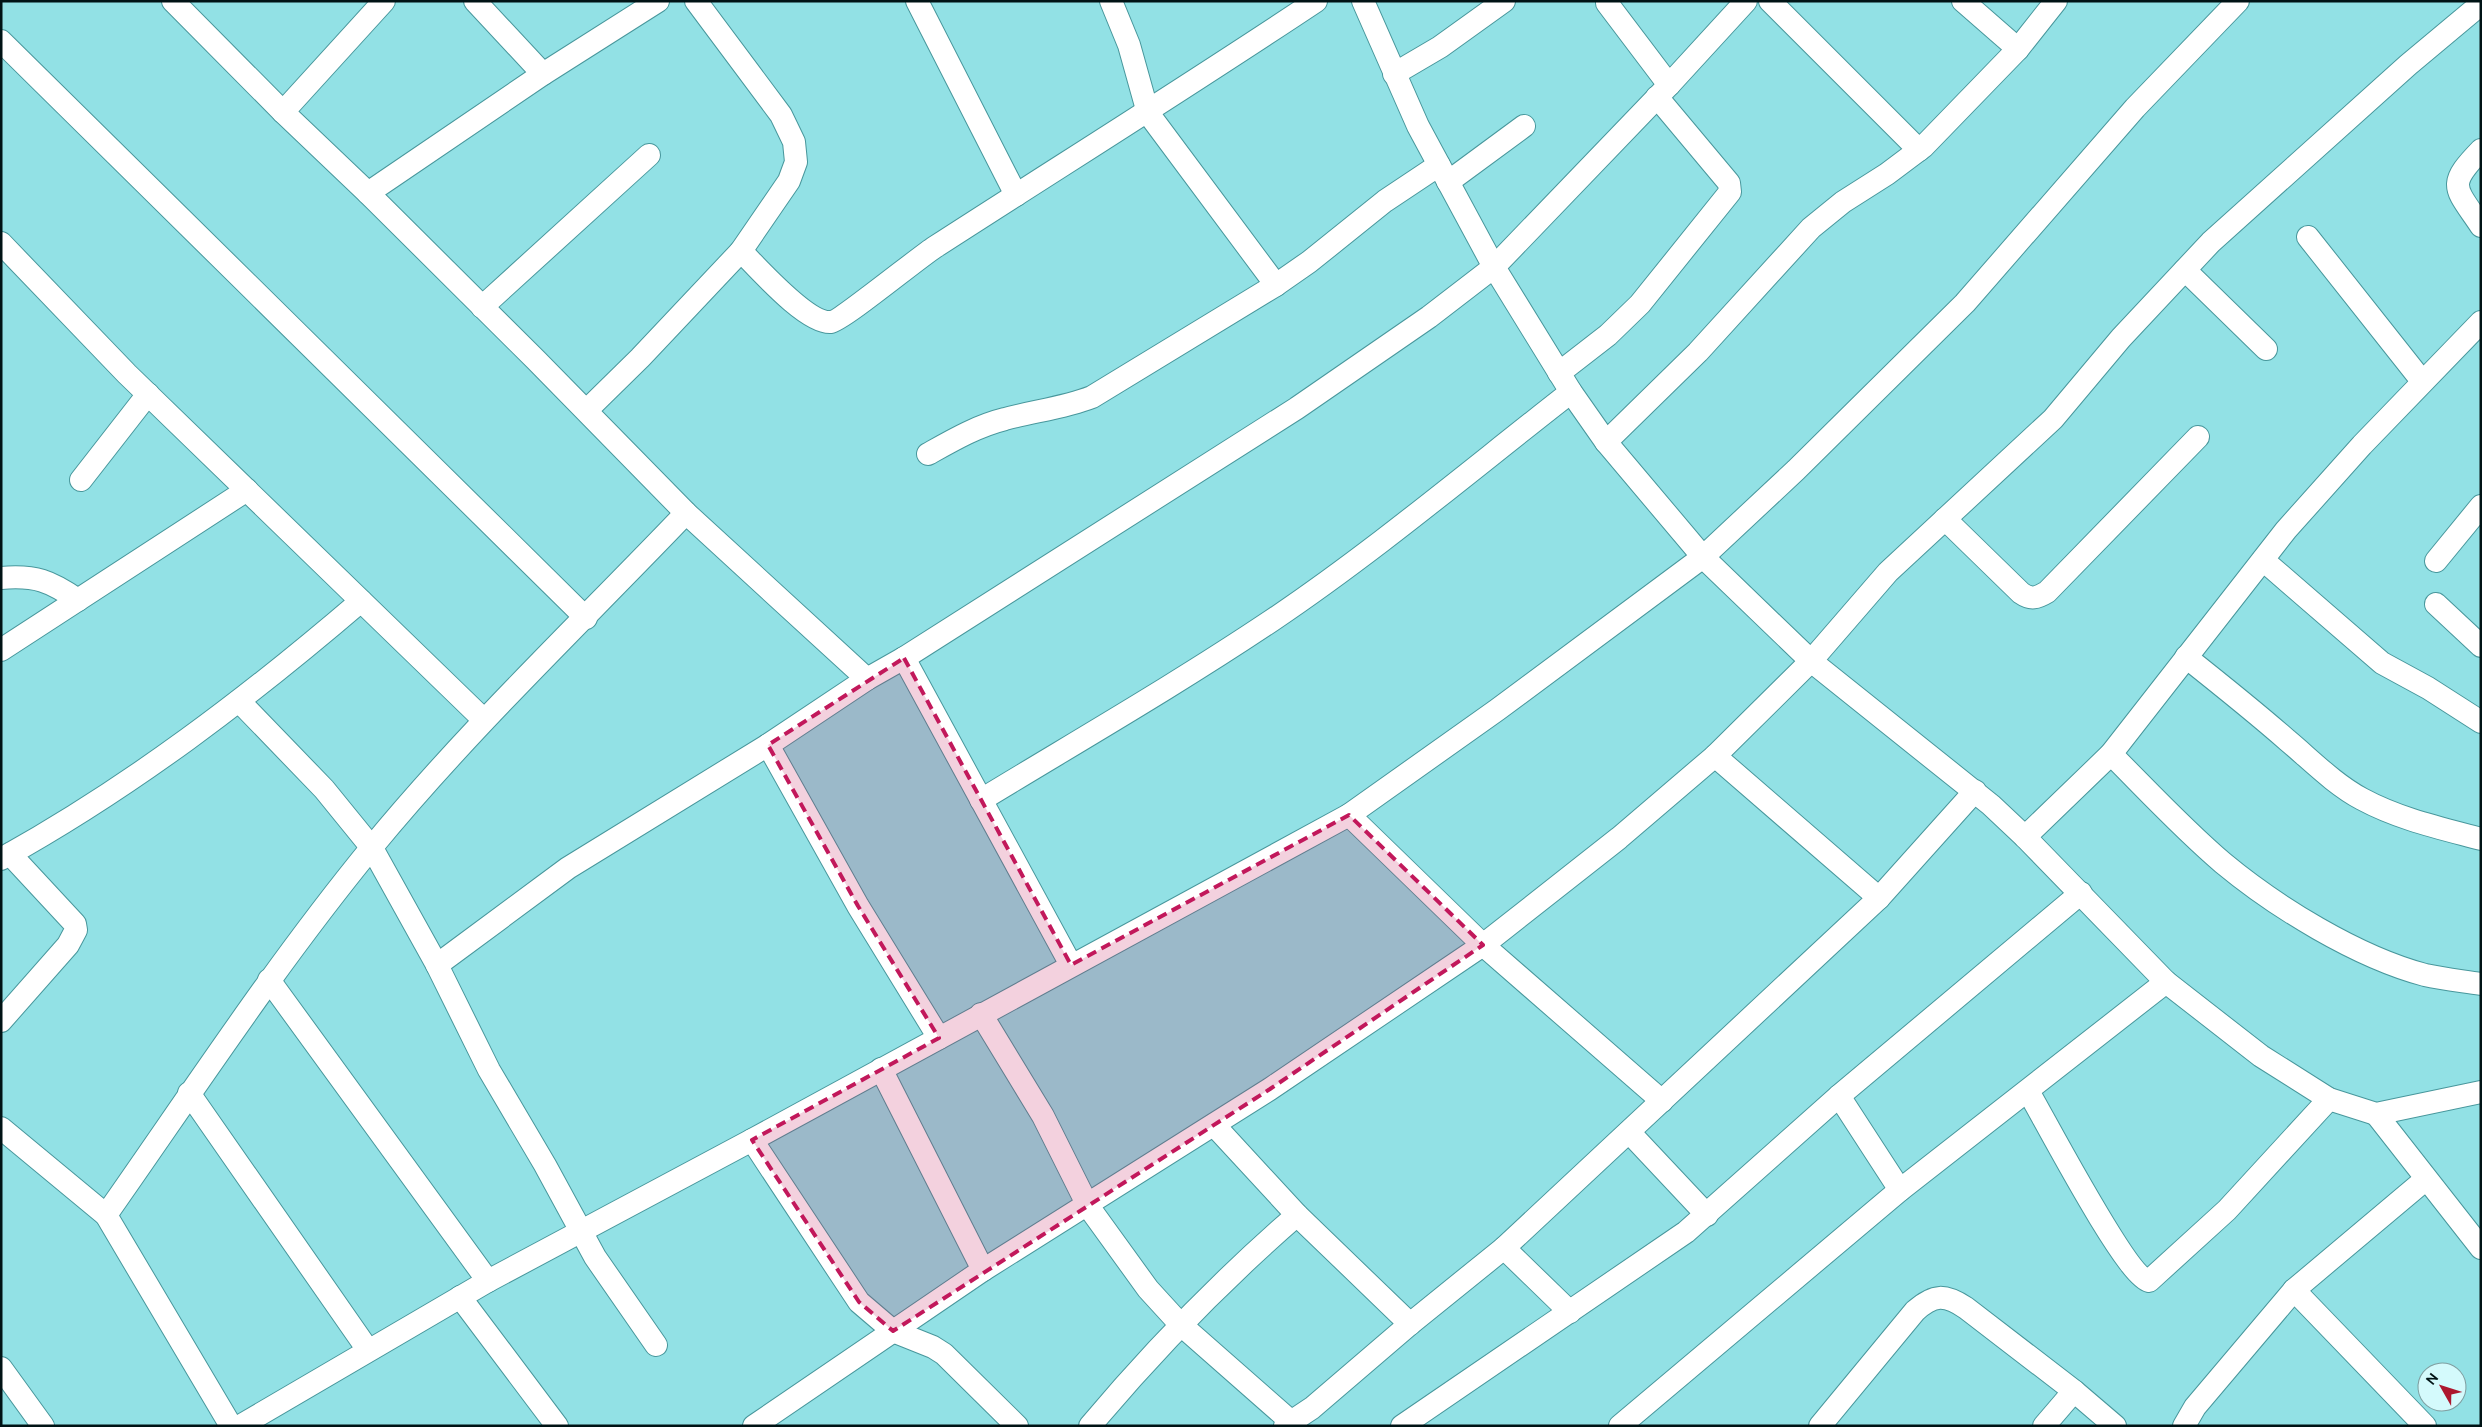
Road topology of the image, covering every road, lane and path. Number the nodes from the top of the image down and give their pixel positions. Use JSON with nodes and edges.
{"nodes":[{"id":1,"x":384,"y":1,"type":"edge"},
{"id":2,"x":475,"y":1,"type":"edge"},
{"id":3,"x":658,"y":1,"type":"edge"},
{"id":4,"x":696,"y":1,"type":"edge"},
{"id":5,"x":917,"y":1,"type":"edge"},
{"id":6,"x":1112,"y":1,"type":"edge"},
{"id":7,"x":1316,"y":1,"type":"edge"},
{"id":8,"x":1363,"y":1,"type":"edge"},
{"id":9,"x":1504,"y":1,"type":"edge"},
{"id":10,"x":1746,"y":1,"type":"edge"},
{"id":11,"x":1770,"y":1,"type":"edge"},
{"id":12,"x":1964,"y":1,"type":"edge"},
{"id":13,"x":2056,"y":1,"type":"edge"},
{"id":14,"x":2238,"y":1,"type":"edge"},
{"id":15,"x":177,"y":2,"type":"edge"},
{"id":16,"x":1607,"y":3,"type":"dead end"},
{"id":17,"x":2481,"y":4,"type":"edge"},
{"id":18,"x":1,"y":41,"type":"edge"},
{"id":19,"x":2018,"y":49,"type":"junction"},
{"id":20,"x":543,"y":74,"type":"junction"},
{"id":21,"x":1394,"y":74,"type":"junction"},
{"id":22,"x":1663,"y":91,"type":"junction"},
{"id":23,"x":283,"y":112,"type":"junction"},
{"id":24,"x":1148,"y":113,"type":"junction"},
{"id":25,"x":1524,"y":126,"type":"dead end"},
{"id":26,"x":1919,"y":150,"type":"junction"},
{"id":27,"x":2481,"y":150,"type":"edge"},
{"id":28,"x":649,"y":155,"type":"dead end"},
{"id":29,"x":1444,"y":174,"type":"junction"},
{"id":30,"x":368,"y":193,"type":"junction"},
{"id":31,"x":1016,"y":194,"type":"junction"},
{"id":32,"x":2481,"y":226,"type":"edge"},
{"id":33,"x":2308,"y":238,"type":"dead end"},
{"id":34,"x":1,"y":243,"type":"edge"},
{"id":35,"x":741,"y":251,"type":"junction"},
{"id":36,"x":1494,"y":267,"type":"junction"},
{"id":37,"x":2185,"y":270,"type":"junction"},
{"id":38,"x":1276,"y":285,"type":"junction"},
{"id":39,"x":482,"y":307,"type":"junction"},
{"id":40,"x":2481,"y":322,"type":"edge"},
{"id":41,"x":2266,"y":349,"type":"dead end"},
{"id":42,"x":1559,"y":373,"type":"junction"},
{"id":43,"x":2422,"y":381,"type":"junction"},
{"id":44,"x":1571,"y":392,"type":"junction"},
{"id":45,"x":148,"y":394,"type":"junction"},
{"id":46,"x":587,"y":410,"type":"junction"},
{"id":47,"x":2198,"y":437,"type":"dead end"},
{"id":48,"x":1606,"y":442,"type":"junction"},
{"id":49,"x":928,"y":454,"type":"dead end"},
{"id":50,"x":81,"y":480,"type":"dead end"},
{"id":51,"x":247,"y":490,"type":"junction"},
{"id":52,"x":2481,"y":506,"type":"edge"},
{"id":53,"x":686,"y":513,"type":"junction"},
{"id":54,"x":1945,"y":519,"type":"junction"},
{"id":55,"x":1703,"y":557,"type":"junction"},
{"id":56,"x":2263,"y":560,"type":"junction"},
{"id":57,"x":2436,"y":561,"type":"dead end"},
{"id":58,"x":1,"y":578,"type":"edge"},
{"id":59,"x":78,"y":600,"type":"junction"},
{"id":60,"x":361,"y":601,"type":"junction"},
{"id":61,"x":2436,"y":604,"type":"dead end"},
{"id":62,"x":586,"y":618,"type":"junction"},
{"id":63,"x":2481,"y":646,"type":"edge"},
{"id":64,"x":1,"y":650,"type":"edge"},
{"id":65,"x":2186,"y":657,"type":"junction"},
{"id":66,"x":904,"y":658,"type":"junction"},
{"id":67,"x":1811,"y":661,"type":"junction"},
{"id":68,"x":866,"y":679,"type":"junction"},
{"id":69,"x":239,"y":701,"type":"junction"},
{"id":70,"x":484,"y":720,"type":"junction"},
{"id":71,"x":2481,"y":722,"type":"edge"},
{"id":72,"x":768,"y":745,"type":"junction"},
{"id":73,"x":2110,"y":754,"type":"junction"},
{"id":74,"x":1715,"y":756,"type":"junction"},
{"id":75,"x":1975,"y":791,"type":"junction"},
{"id":76,"x":981,"y":800,"type":"junction"},
{"id":77,"x":1349,"y":814,"type":"junction"},
{"id":78,"x":2025,"y":837,"type":"junction"},
{"id":79,"x":2481,"y":839,"type":"edge"},
{"id":80,"x":372,"y":848,"type":"junction"},
{"id":81,"x":6,"y":856,"type":"edge"},
{"id":82,"x":2080,"y":893,"type":"junction"},
{"id":83,"x":1878,"y":898,"type":"junction"},
{"id":84,"x":1483,"y":945,"type":"junction"},
{"id":85,"x":437,"y":965,"type":"junction"},
{"id":86,"x":1071,"y":965,"type":"junction"},
{"id":87,"x":269,"y":980,"type":"junction"},
{"id":88,"x":2166,"y":982,"type":"junction"},
{"id":89,"x":2481,"y":984,"type":"edge"},
{"id":90,"x":981,"y":1014,"type":"junction"},
{"id":91,"x":1,"y":1021,"type":"edge"},
{"id":92,"x":939,"y":1038,"type":"junction"},
{"id":93,"x":881,"y":1069,"type":"junction"},
{"id":94,"x":2028,"y":1091,"type":"junction"},
{"id":95,"x":2481,"y":1092,"type":"edge"},
{"id":96,"x":189,"y":1093,"type":"junction"},
{"id":97,"x":1839,"y":1096,"type":"junction"},
{"id":98,"x":2329,"y":1099,"type":"junction"},
{"id":99,"x":1662,"y":1101,"type":"junction"},
{"id":100,"x":2376,"y":1114,"type":"junction"},
{"id":101,"x":1214,"y":1125,"type":"junction"},
{"id":102,"x":1,"y":1128,"type":"edge"},
{"id":103,"x":1629,"y":1132,"type":"junction"},
{"id":104,"x":752,"y":1140,"type":"junction"},
{"id":105,"x":2426,"y":1179,"type":"junction"},
{"id":106,"x":1900,"y":1190,"type":"junction"},
{"id":107,"x":1088,"y":1206,"type":"junction"},
{"id":108,"x":106,"y":1215,"type":"junction"},
{"id":109,"x":1297,"y":1215,"type":"junction"},
{"id":110,"x":1708,"y":1215,"type":"junction"},
{"id":111,"x":581,"y":1230,"type":"junction"},
{"id":112,"x":1504,"y":1248,"type":"junction"},
{"id":113,"x":2481,"y":1248,"type":"edge"},
{"id":114,"x":983,"y":1270,"type":"junction"},
{"id":115,"x":488,"y":1281,"type":"junction"},
{"id":116,"x":2294,"y":1290,"type":"junction"},
{"id":117,"x":460,"y":1297,"type":"junction"},
{"id":118,"x":1570,"y":1312,"type":"junction"},
{"id":119,"x":1180,"y":1324,"type":"junction"},
{"id":120,"x":1410,"y":1324,"type":"junction"},
{"id":121,"x":893,"y":1331,"type":"junction"},
{"id":122,"x":656,"y":1345,"type":"dead end"},
{"id":123,"x":368,"y":1350,"type":"junction"},
{"id":124,"x":1,"y":1368,"type":"edge"},
{"id":125,"x":2074,"y":1391,"type":"junction"},
{"id":126,"x":782,"y":1418,"type":"edge"},
{"id":127,"x":1290,"y":1424,"type":"edge"},
{"id":128,"x":43,"y":1426,"type":"edge"},
{"id":129,"x":231,"y":1426,"type":"edge"},
{"id":130,"x":240,"y":1426,"type":"edge"},
{"id":131,"x":557,"y":1426,"type":"edge"},
{"id":132,"x":754,"y":1426,"type":"edge"},
{"id":133,"x":1017,"y":1426,"type":"edge"},
{"id":134,"x":1090,"y":1426,"type":"edge"},
{"id":135,"x":1402,"y":1426,"type":"edge"},
{"id":136,"x":1620,"y":1426,"type":"edge"},
{"id":137,"x":1820,"y":1426,"type":"edge"},
{"id":138,"x":2044,"y":1426,"type":"edge"},
{"id":139,"x":2115,"y":1426,"type":"edge"},
{"id":140,"x":2184,"y":1426,"type":"edge"},
{"id":141,"x":2425,"y":1426,"type":"edge"}],
"edges":[{"from":1,"to":23,"type":"street"},
{"from":2,"to":20,"type":"street"},
{"from":3,"to":20,"type":"street"},
{"from":4,"to":35,"type":"street"},
{"from":5,"to":31,"type":"street"},
{"from":6,"to":24,"type":"street"},
{"from":7,"to":24,"type":"street"},
{"from":8,"to":21,"type":"street"},
{"from":9,"to":21,"type":"street"},
{"from":10,"to":22,"type":"street"},
{"from":11,"to":26,"type":"street"},
{"from":12,"to":19,"type":"street"},
{"from":13,"to":19,"type":"street"},
{"from":14,"to":55,"type":"street"},
{"from":15,"to":23,"type":"street"},
{"from":16,"to":22,"type":"street"},
{"from":17,"to":37,"type":"street"},
{"from":18,"to":62,"type":"street"},
{"from":19,"to":26,"type":"street"},
{"from":20,"to":30,"type":"street"},
{"from":21,"to":29,"type":"street"},
{"from":22,"to":36,"type":"street"},
{"from":22,"to":42,"type":"street"},
{"from":23,"to":30,"type":"street"},
{"from":24,"to":31,"type":"street"},
{"from":24,"to":38,"type":"street"},
{"from":25,"to":29,"type":"street"},
{"from":26,"to":48,"type":"street"},
{"from":27,"to":32,"type":"street"},
{"from":28,"to":39,"type":"street"},
{"from":29,"to":36,"type":"street"},
{"from":29,"to":38,"type":"street"},
{"from":30,"to":39,"type":"street"},
{"from":31,"to":35,"type":"street"},
{"from":33,"to":43,"type":"street"},
{"from":34,"to":45,"type":"street"},
{"from":35,"to":46,"type":"street"},
{"from":36,"to":42,"type":"street"},
{"from":36,"to":66,"type":"street"},
{"from":37,"to":41,"type":"street"},
{"from":37,"to":54,"type":"street"},
{"from":38,"to":49,"type":"street"},
{"from":39,"to":46,"type":"street"},
{"from":40,"to":43,"type":"street"},
{"from":42,"to":44,"type":"street"},
{"from":43,"to":56,"type":"street"},
{"from":44,"to":48,"type":"street"},
{"from":44,"to":76,"type":"street"},
{"from":45,"to":50,"type":"street"},
{"from":45,"to":51,"type":"street"},
{"from":46,"to":53,"type":"street"},
{"from":47,"to":54,"type":"street"},
{"from":48,"to":55,"type":"street"},
{"from":51,"to":59,"type":"street"},
{"from":51,"to":60,"type":"street"},
{"from":52,"to":57,"type":"street"},
{"from":53,"to":62,"type":"street"},
{"from":53,"to":68,"type":"street"},
{"from":54,"to":67,"type":"street"},
{"from":55,"to":67,"type":"street"},
{"from":55,"to":77,"type":"street"},
{"from":56,"to":65,"type":"street"},
{"from":56,"to":71,"type":"street"},
{"from":58,"to":59,"type":"street"},
{"from":59,"to":64,"type":"street"},
{"from":60,"to":69,"type":"street"},
{"from":60,"to":70,"type":"street"},
{"from":61,"to":63,"type":"street"},
{"from":62,"to":70,"type":"street"},
{"from":65,"to":73,"type":"street"},
{"from":65,"to":79,"type":"street"},
{"from":66,"to":68,"type":"street"},
{"from":66,"to":76,"type":"street"},
{"from":67,"to":74,"type":"street"},
{"from":67,"to":75,"type":"street"},
{"from":68,"to":72,"type":"street"},
{"from":69,"to":80,"type":"street"},
{"from":69,"to":81,"type":"street"},
{"from":70,"to":80,"type":"street"},
{"from":72,"to":85,"type":"street"},
{"from":72,"to":92,"type":"street"},
{"from":73,"to":78,"type":"street"},
{"from":73,"to":89,"type":"street"},
{"from":74,"to":83,"type":"street"},
{"from":74,"to":84,"type":"street"},
{"from":75,"to":78,"type":"street"},
{"from":75,"to":83,"type":"street"},
{"from":76,"to":86,"type":"street"},
{"from":77,"to":84,"type":"street"},
{"from":77,"to":86,"type":"street"},
{"from":78,"to":82,"type":"street"},
{"from":80,"to":85,"type":"street"},
{"from":80,"to":87,"type":"street"},
{"from":81,"to":91,"type":"street"},
{"from":82,"to":88,"type":"street"},
{"from":82,"to":97,"type":"street"},
{"from":83,"to":99,"type":"street"},
{"from":84,"to":99,"type":"street"},
{"from":84,"to":101,"type":"street"},
{"from":85,"to":111,"type":"street"},
{"from":86,"to":90,"type":"street"},
{"from":87,"to":96,"type":"street"},
{"from":87,"to":115,"type":"street"},
{"from":88,"to":94,"type":"street"},
{"from":88,"to":98,"type":"street"},
{"from":90,"to":92,"type":"street"},
{"from":90,"to":107,"type":"street"},
{"from":92,"to":93,"type":"street"},
{"from":93,"to":104,"type":"street"},
{"from":93,"to":114,"type":"street"},
{"from":94,"to":98,"type":"street"},
{"from":94,"to":106,"type":"street"},
{"from":95,"to":100,"type":"street"},
{"from":96,"to":108,"type":"street"},
{"from":96,"to":123,"type":"street"},
{"from":97,"to":106,"type":"street"},
{"from":97,"to":110,"type":"street"},
{"from":98,"to":100,"type":"street"},
{"from":99,"to":103,"type":"street"},
{"from":100,"to":105,"type":"street"},
{"from":101,"to":107,"type":"street"},
{"from":101,"to":109,"type":"street"},
{"from":102,"to":108,"type":"street"},
{"from":103,"to":110,"type":"street"},
{"from":103,"to":112,"type":"street"},
{"from":104,"to":111,"type":"street"},
{"from":104,"to":121,"type":"street"},
{"from":105,"to":113,"type":"street"},
{"from":105,"to":116,"type":"street"},
{"from":106,"to":136,"type":"street"},
{"from":107,"to":114,"type":"street"},
{"from":107,"to":119,"type":"street"},
{"from":108,"to":129,"type":"street"},
{"from":109,"to":119,"type":"street"},
{"from":109,"to":120,"type":"street"},
{"from":110,"to":118,"type":"street"},
{"from":111,"to":115,"type":"street"},
{"from":111,"to":122,"type":"street"},
{"from":112,"to":118,"type":"street"},
{"from":112,"to":120,"type":"street"},
{"from":114,"to":121,"type":"street"},
{"from":115,"to":117,"type":"street"},
{"from":116,"to":140,"type":"street"},
{"from":116,"to":141,"type":"street"},
{"from":117,"to":123,"type":"street"},
{"from":117,"to":131,"type":"street"},
{"from":118,"to":135,"type":"street"},
{"from":119,"to":127,"type":"street"},
{"from":119,"to":134,"type":"street"},
{"from":120,"to":127,"type":"street"},
{"from":121,"to":126,"type":"street"},
{"from":121,"to":133,"type":"street"},
{"from":123,"to":130,"type":"street"},
{"from":124,"to":128,"type":"street"},
{"from":125,"to":137,"type":"street"},
{"from":125,"to":138,"type":"street"},
{"from":125,"to":139,"type":"street"},
{"from":126,"to":132,"type":"street"}]}
